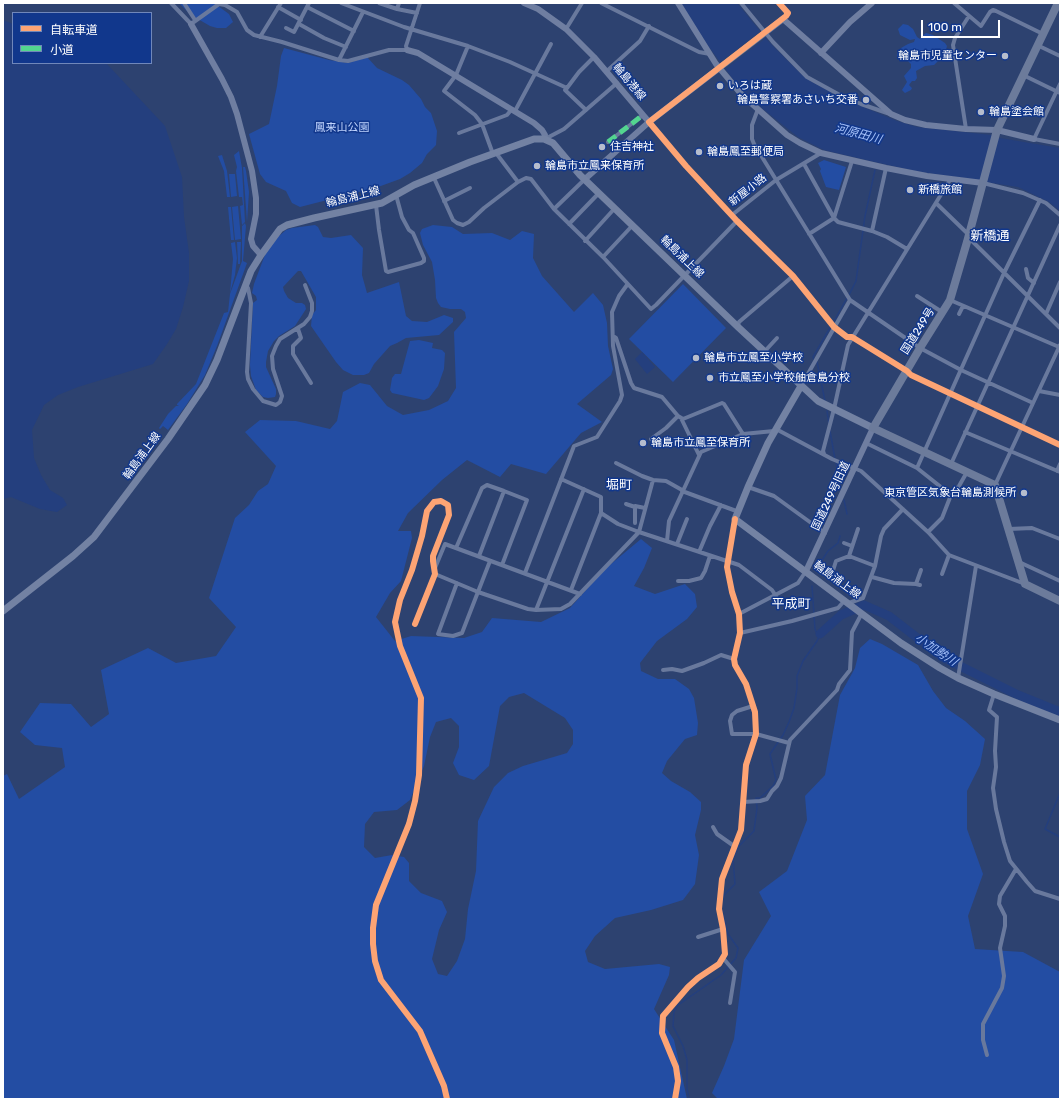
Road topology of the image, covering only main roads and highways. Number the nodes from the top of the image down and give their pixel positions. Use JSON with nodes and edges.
{"nodes":[{"id":1,"x":1058,"y":4,"type":"edge"},
{"id":2,"x":801,"y":386,"type":"junction"},
{"id":3,"x":873,"y":428,"type":"junction"},
{"id":4,"x":1060,"y":601,"type":"edge"},
{"id":5,"x":3,"y":611,"type":"edge"},
{"id":6,"x":1060,"y":720,"type":"edge"}],
"edges":[{"from":1,"to":3,"type":"highway","name":"国道249号"},
{"from":2,"to":3,"type":"main road","name":"輪島浦上線"},
{"from":2,"to":5,"type":"main road","name":"輪島浦上線"},
{"from":2,"to":6,"type":"main road","name":"輪島浦上線"},
{"from":3,"to":4,"type":"highway"}]}
